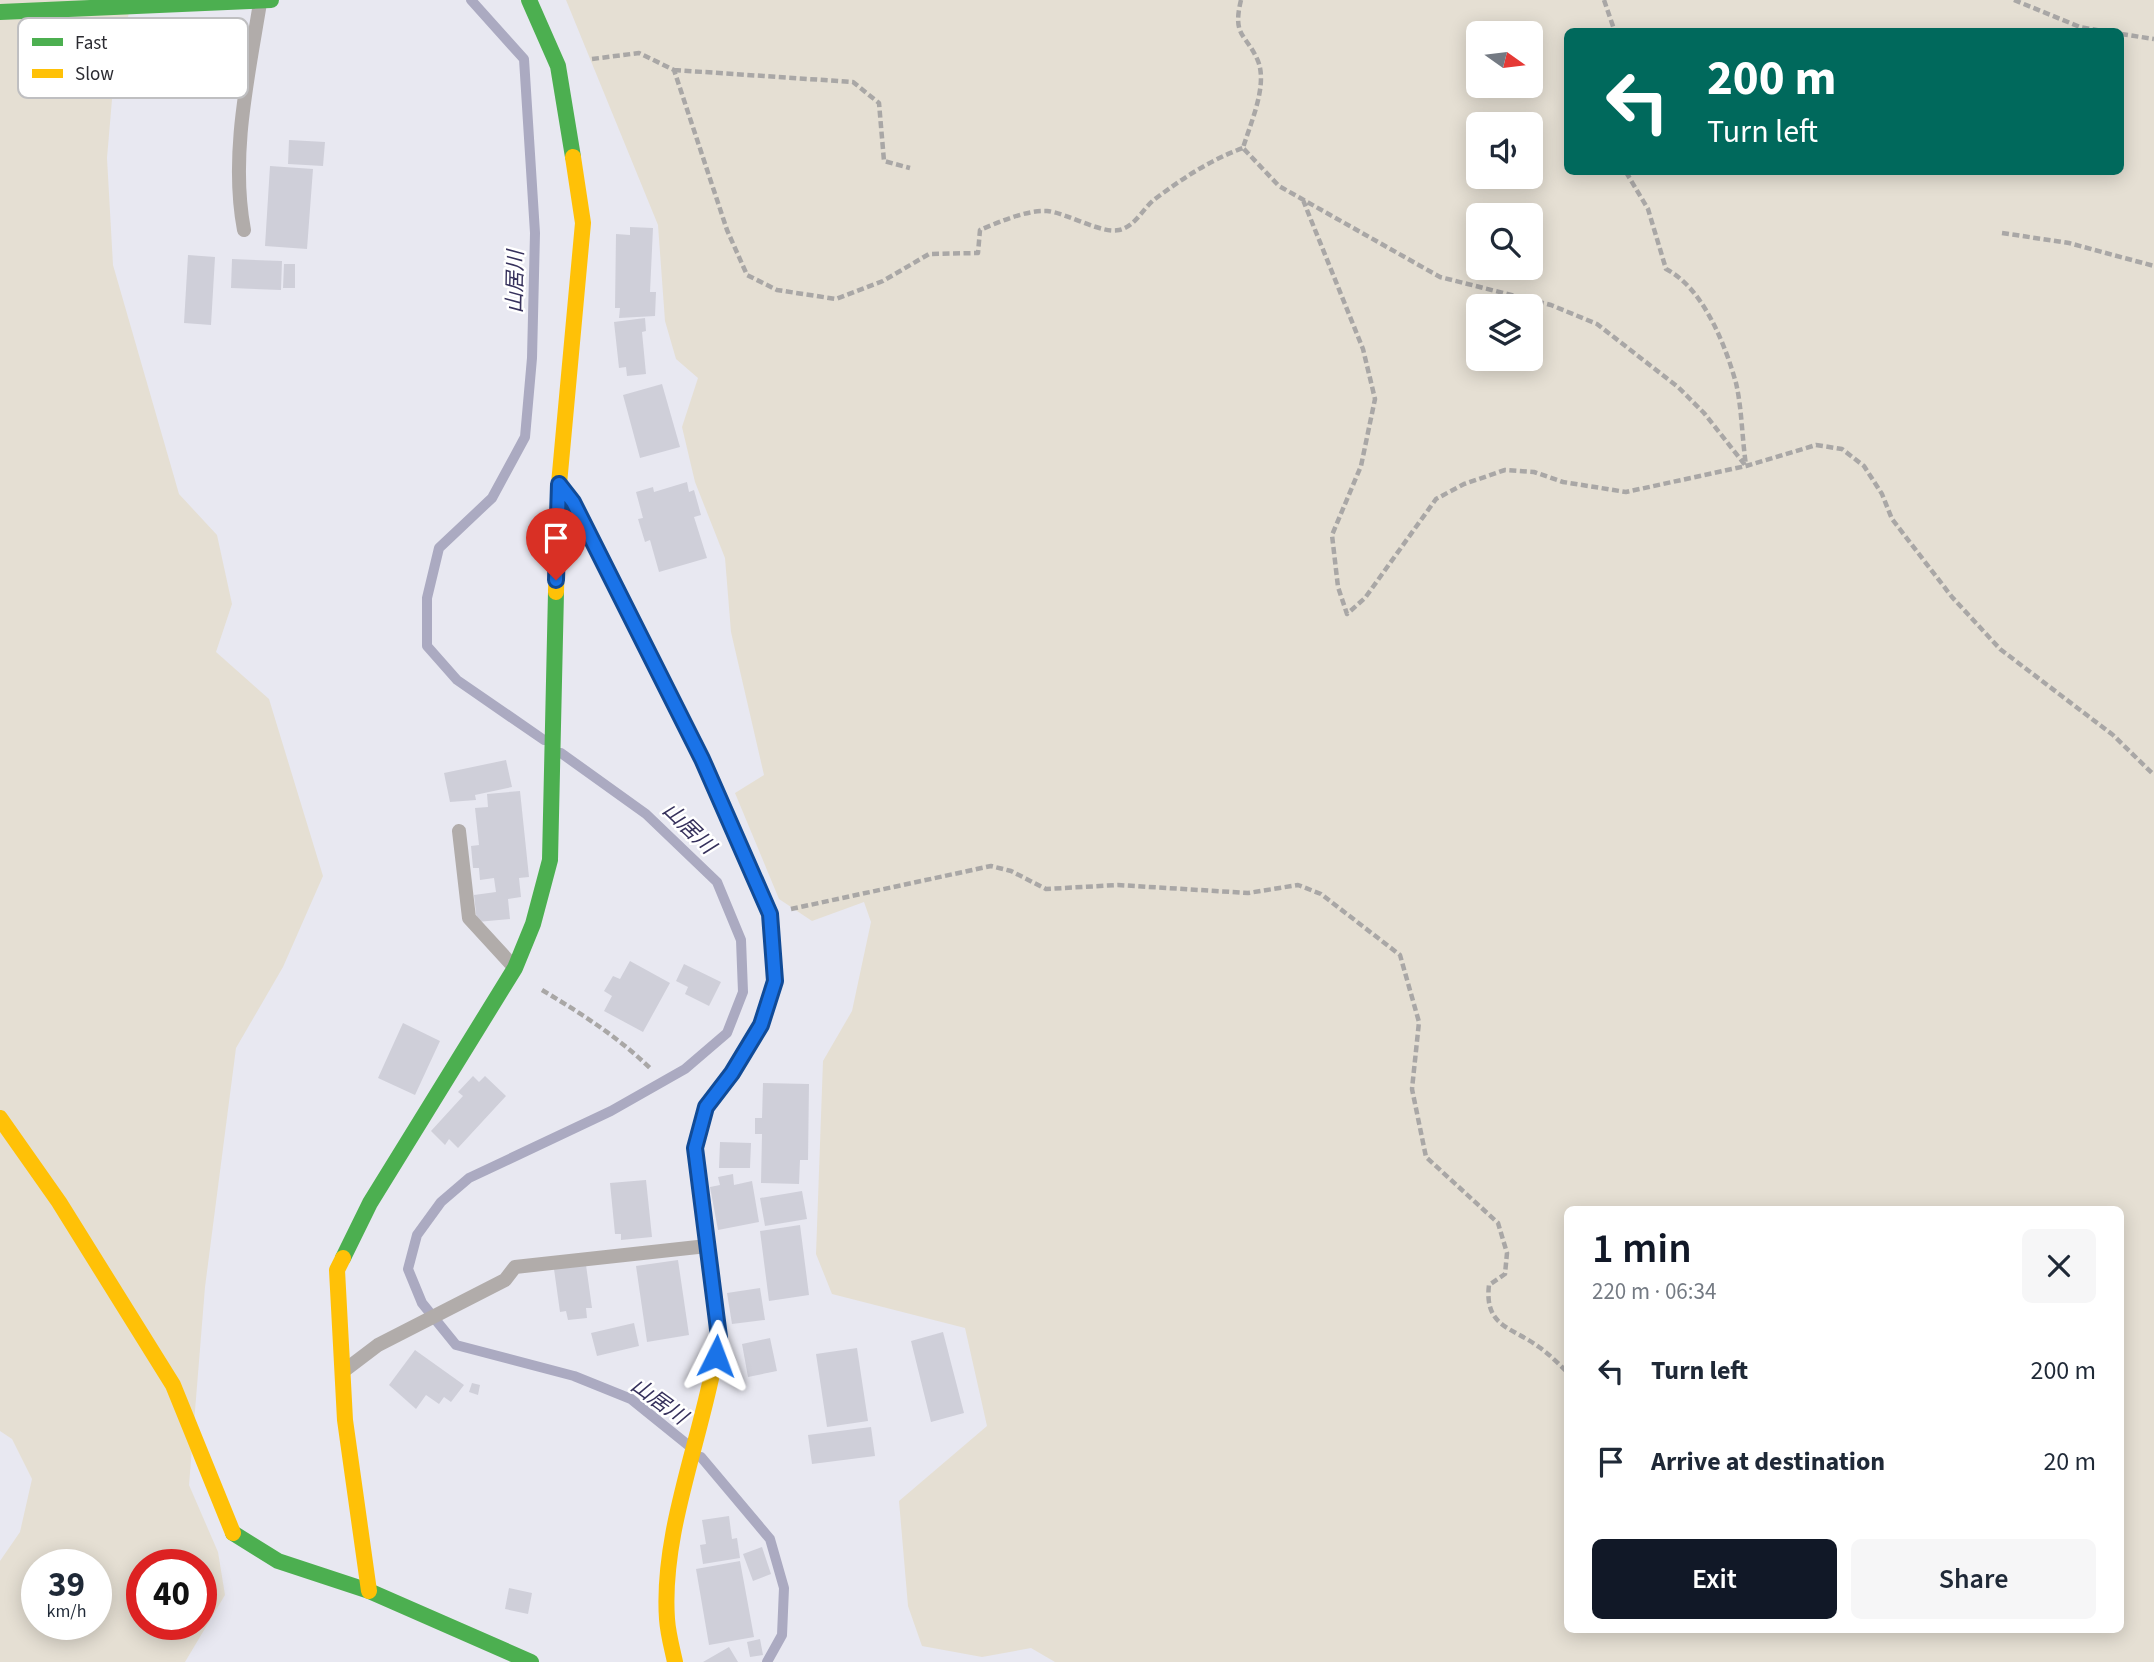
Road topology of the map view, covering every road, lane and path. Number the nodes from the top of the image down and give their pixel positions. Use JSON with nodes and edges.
{"nodes":[{"id":1,"x":528,"y":0,"type":"edge"},
{"id":2,"x":1241,"y":0,"type":"edge"},
{"id":3,"x":1604,"y":0,"type":"edge"},
{"id":4,"x":2014,"y":0,"type":"edge"},
{"id":5,"x":266,"y":1,"type":"edge"},
{"id":6,"x":0,"y":12,"type":"edge"},
{"id":7,"x":1614,"y":28,"type":"edge"},
{"id":8,"x":2086,"y":28,"type":"edge"},
{"id":9,"x":2124,"y":34,"type":"edge"},
{"id":10,"x":2154,"y":39,"type":"edge"},
{"id":11,"x":558,"y":66,"type":"junction"},
{"id":12,"x":674,"y":71,"type":"junction"},
{"id":13,"x":248,"y":87,"type":"edge"},
{"id":14,"x":246,"y":98,"type":"edge"},
{"id":15,"x":1243,"y":148,"type":"junction"},
{"id":16,"x":910,"y":168,"type":"dead end"},
{"id":17,"x":1628,"y":175,"type":"edge"},
{"id":18,"x":1303,"y":200,"type":"junction"},
{"id":19,"x":244,"y":230,"type":"dead end"},
{"id":20,"x":2002,"y":233,"type":"dead end"},
{"id":21,"x":2154,"y":266,"type":"edge"},
{"id":22,"x":1746,"y":466,"type":"junction"},
{"id":23,"x":559,"y":484,"type":"junction"},
{"id":24,"x":2154,"y":775,"type":"edge"},
{"id":25,"x":459,"y":831,"type":"dead end"},
{"id":26,"x":770,"y":914,"type":"junction"},
{"id":27,"x":515,"y":968,"type":"junction"},
{"id":28,"x":651,"y":1069,"type":"dead end"},
{"id":29,"x":0,"y":1118,"type":"edge"},
{"id":30,"x":695,"y":1148,"type":"joint"},
{"id":31,"x":708,"y":1246,"type":"junction"},
{"id":32,"x":1564,"y":1369,"type":"edge"},
{"id":33,"x":343,"y":1372,"type":"junction"},
{"id":34,"x":369,"y":1591,"type":"junction"},
{"id":35,"x":531,"y":1662,"type":"edge"},
{"id":36,"x":675,"y":1662,"type":"edge"}],
"edges":[{"from":1,"to":11,"type":"street"},
{"from":2,"to":15,"type":"path"},
{"from":3,"to":7,"type":"path"},
{"from":4,"to":8,"type":"path"},
{"from":5,"to":6,"type":"street"},
{"from":5,"to":13,"type":"lane"},
{"from":9,"to":10,"type":"path"},
{"from":11,"to":12,"type":"path"},
{"from":11,"to":23,"type":"street"},
{"from":12,"to":15,"type":"path"},
{"from":12,"to":16,"type":"path"},
{"from":14,"to":19,"type":"lane"},
{"from":15,"to":18,"type":"path"},
{"from":17,"to":22,"type":"path"},
{"from":18,"to":22,"type":"path"},
{"from":18,"to":22,"type":"path"},
{"from":20,"to":21,"type":"path"},
{"from":22,"to":24,"type":"path"},
{"from":23,"to":26,"type":"lane"},
{"from":23,"to":27,"type":"street"},
{"from":25,"to":27,"type":"lane"},
{"from":26,"to":30,"type":"lane"},
{"from":26,"to":32,"type":"path"},
{"from":27,"to":28,"type":"path"},
{"from":27,"to":33,"type":"street"},
{"from":29,"to":34,"type":"street"},
{"from":30,"to":31,"type":"street"},
{"from":31,"to":33,"type":"lane"},
{"from":31,"to":36,"type":"street"},
{"from":33,"to":34,"type":"street"},
{"from":34,"to":35,"type":"street"}]}
